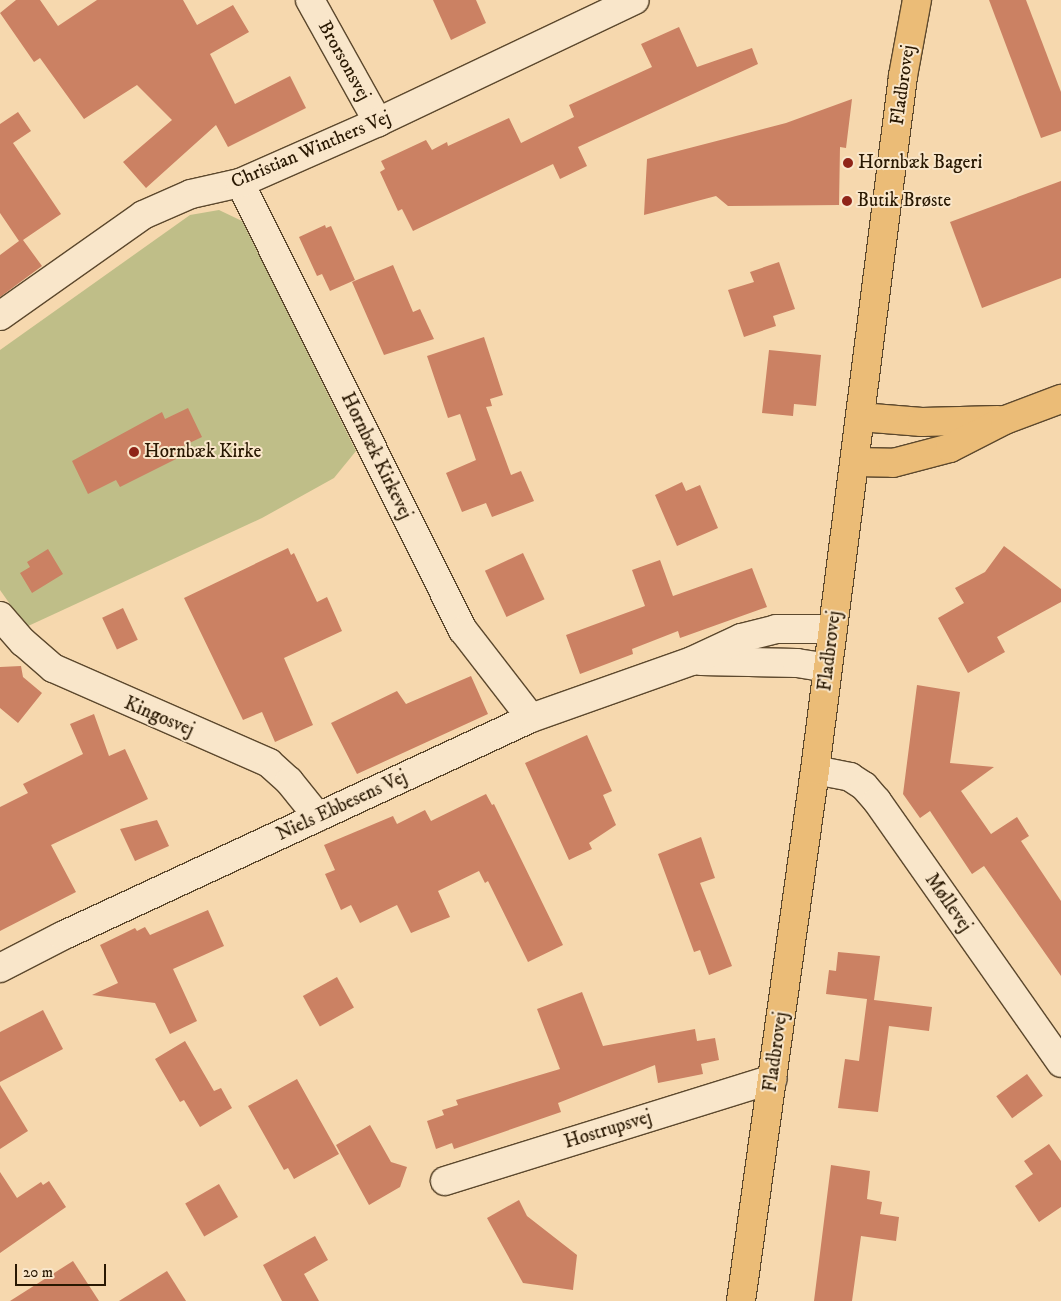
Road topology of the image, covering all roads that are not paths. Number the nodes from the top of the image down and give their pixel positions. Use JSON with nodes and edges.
{"nodes":[{"id":1,"x":310,"y":0,"type":"edge"},
{"id":2,"x":634,"y":0,"type":"edge"},
{"id":3,"x":917,"y":0,"type":"edge"},
{"id":4,"x":378,"y":122,"type":"junction"},
{"id":5,"x":240,"y":183,"type":"junction"},
{"id":6,"x":0,"y":316,"type":"edge"},
{"id":7,"x":1061,"y":399,"type":"edge"},
{"id":8,"x":860,"y":417,"type":"junction"},
{"id":9,"x":1005,"y":420,"type":"junction"},
{"id":10,"x":854,"y":462,"type":"junction"},
{"id":11,"x":0,"y":616,"type":"edge"},
{"id":12,"x":832,"y":629,"type":"junction"},
{"id":13,"x":692,"y":661,"type":"junction"},
{"id":14,"x":828,"y":668,"type":"junction"},
{"id":15,"x":531,"y":718,"type":"junction"},
{"id":16,"x":815,"y":770,"type":"junction"},
{"id":17,"x":318,"y":817,"type":"junction"},
{"id":18,"x":0,"y":968,"type":"edge"},
{"id":19,"x":1061,"y":1063,"type":"edge"},
{"id":20,"x":772,"y":1079,"type":"junction"},
{"id":21,"x":445,"y":1181,"type":"dead end"},
{"id":22,"x":741,"y":1301,"type":"edge"}],
"edges":[{"from":1,"to":4,"type":"street","name":"Brorsonsvej"},
{"from":2,"to":4,"type":"street","name":"Christian Winthers Vej"},
{"from":3,"to":8,"type":"main road","name":"Fladbrovej"},
{"from":4,"to":5,"type":"street","name":"Christian Winthers Vej"},
{"from":5,"to":6,"type":"street","name":"Christian Winthers Vej"},
{"from":5,"to":15,"type":"street","name":"Hornbæk Kirkevej"},
{"from":7,"to":9,"type":"main road"},
{"from":8,"to":9,"type":"main road"},
{"from":8,"to":10,"type":"main road","name":"Fladbrovej"},
{"from":9,"to":10,"type":"main road"},
{"from":10,"to":12,"type":"main road","name":"Fladbrovej"},
{"from":11,"to":17,"type":"street","name":"Kingosvej"},
{"from":12,"to":13,"type":"street","name":"Niels Ebbesens Vej"},
{"from":12,"to":14,"type":"main road","name":"Fladbrovej"},
{"from":13,"to":14,"type":"street","name":"Niels Ebbesens Vej"},
{"from":13,"to":15,"type":"street","name":"Niels Ebbesens Vej"},
{"from":14,"to":16,"type":"main road","name":"Fladbrovej"},
{"from":15,"to":17,"type":"street","name":"Niels Ebbesens Vej"},
{"from":16,"to":19,"type":"street","name":"Møllevej"},
{"from":16,"to":20,"type":"main road","name":"Fladbrovej"},
{"from":17,"to":18,"type":"street","name":"Niels Ebbesens Vej"},
{"from":20,"to":21,"type":"street","name":"Hostrupsvej"},
{"from":20,"to":22,"type":"main road","name":"Fladbrovej"}]}
